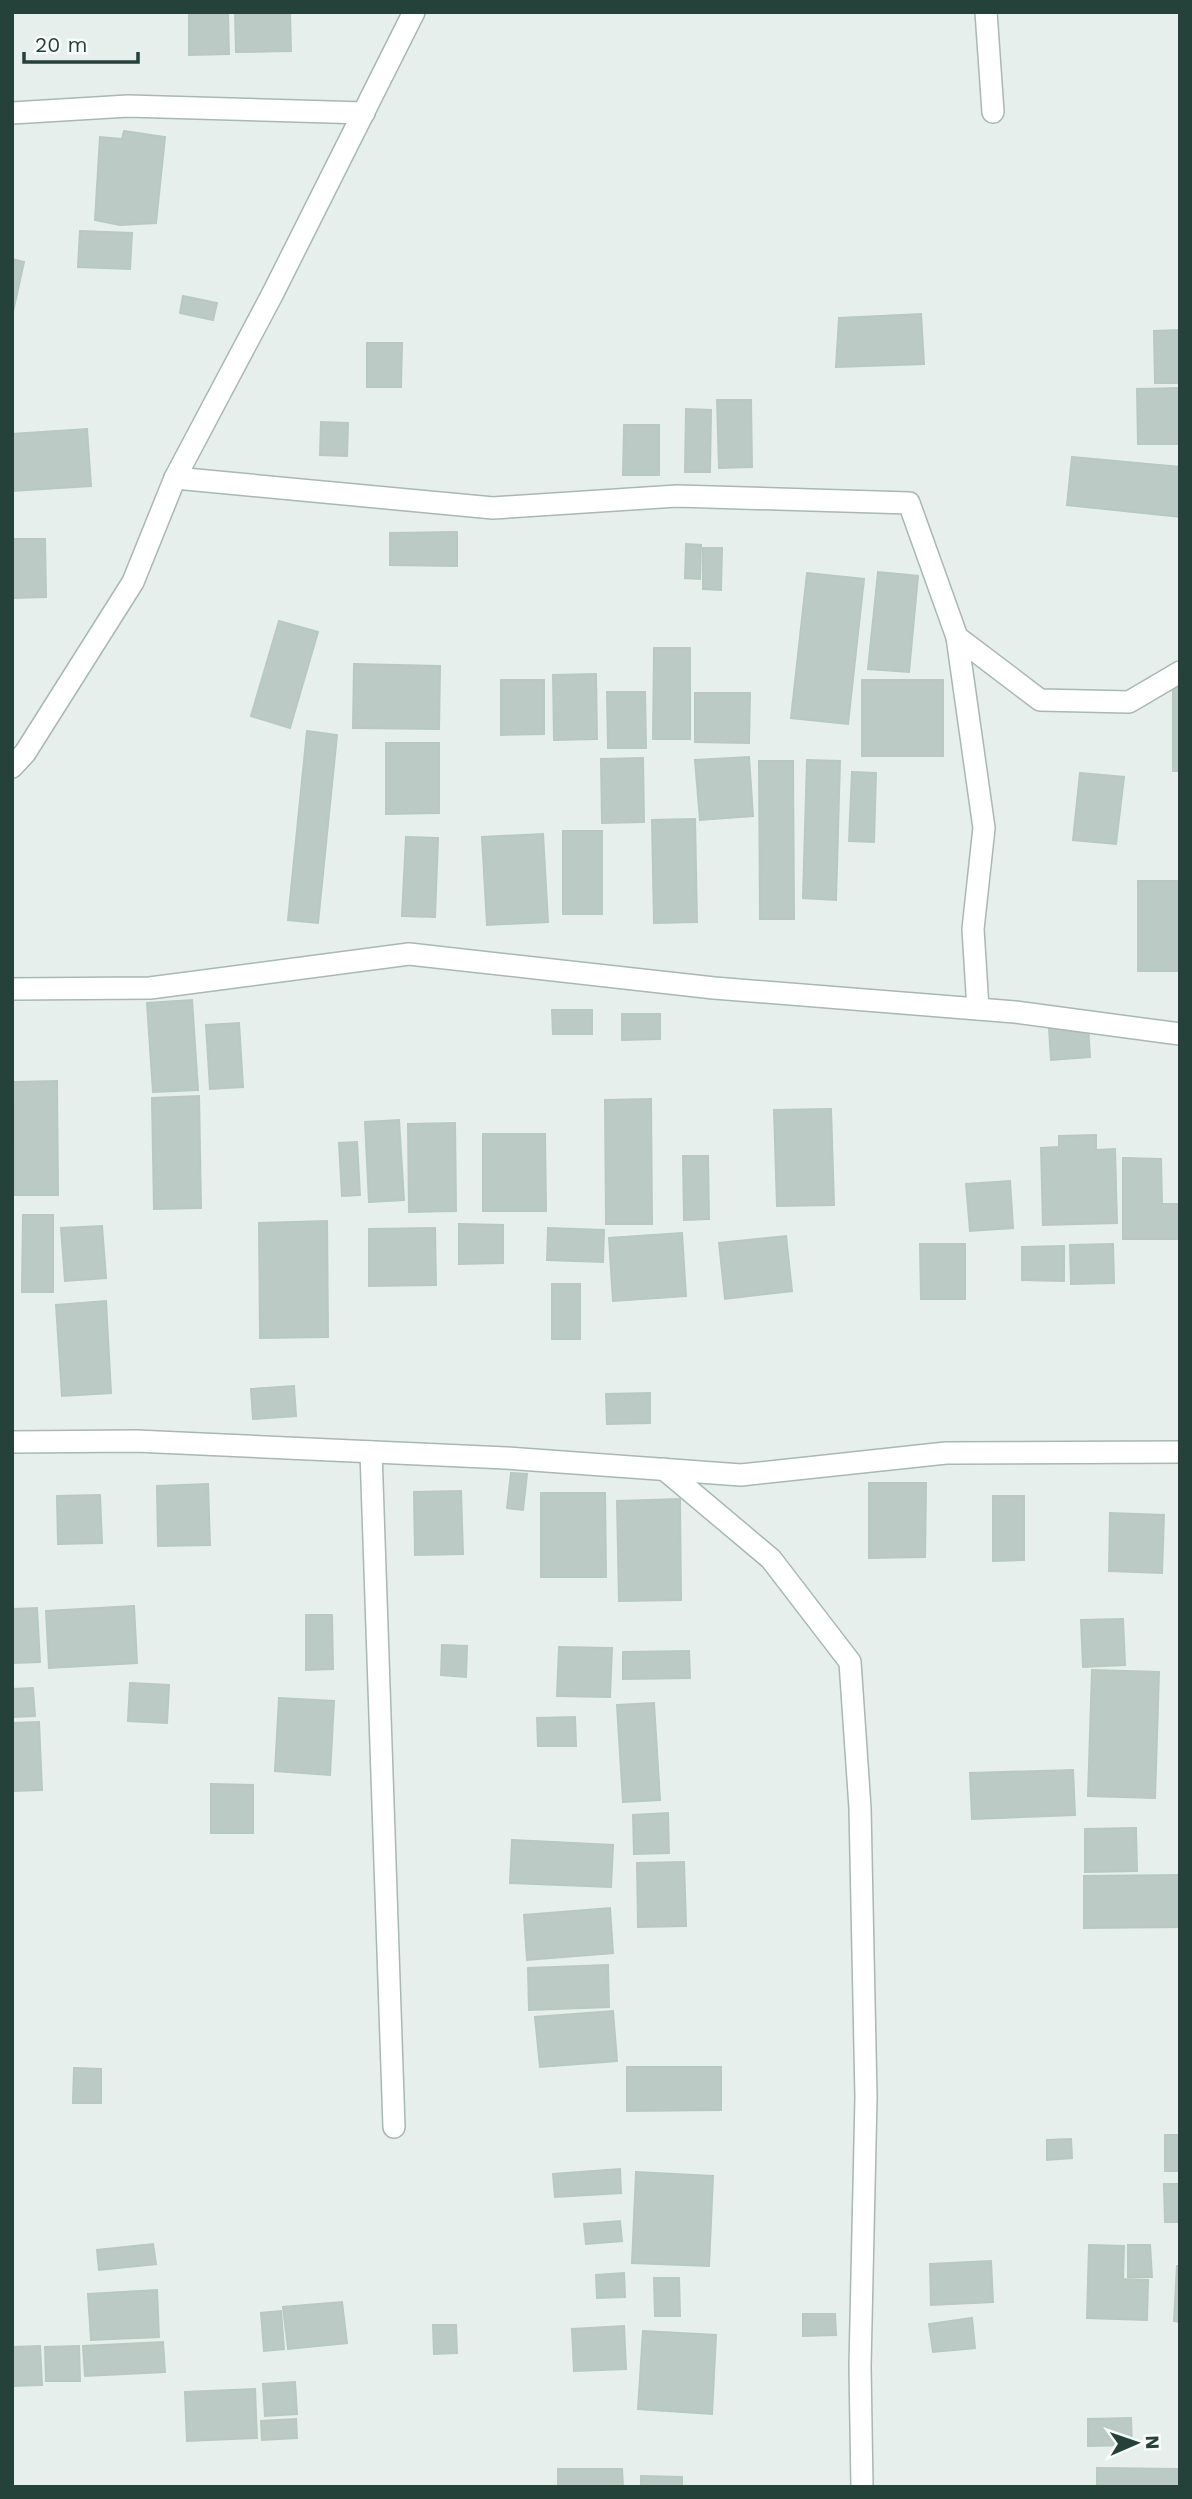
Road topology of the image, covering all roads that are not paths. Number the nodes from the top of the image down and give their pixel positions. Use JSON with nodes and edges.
{"nodes":[{"id":1,"x":414,"y":12,"type":"edge"},
{"id":2,"x":986,"y":12,"type":"edge"},
{"id":3,"x":993,"y":112,"type":"dead end"},
{"id":4,"x":12,"y":113,"type":"edge"},
{"id":5,"x":364,"y":113,"type":"junction"},
{"id":6,"x":174,"y":478,"type":"junction"},
{"id":7,"x":957,"y":637,"type":"junction"},
{"id":8,"x":1180,"y":672,"type":"edge"},
{"id":9,"x":12,"y":767,"type":"edge"},
{"id":10,"x":12,"y":989,"type":"edge"},
{"id":11,"x":978,"y":1009,"type":"junction"},
{"id":12,"x":1180,"y":1034,"type":"edge"},
{"id":13,"x":12,"y":1442,"type":"edge"},
{"id":14,"x":370,"y":1452,"type":"junction"},
{"id":15,"x":1180,"y":1452,"type":"edge"},
{"id":16,"x":664,"y":1469,"type":"junction"},
{"id":17,"x":394,"y":2127,"type":"dead end"},
{"id":18,"x":862,"y":2487,"type":"edge"}],
"edges":[{"from":1,"to":5,"type":"street"},
{"from":2,"to":3,"type":"street"},
{"from":4,"to":5,"type":"street"},
{"from":5,"to":6,"type":"street"},
{"from":6,"to":7,"type":"street"},
{"from":6,"to":9,"type":"street"},
{"from":7,"to":8,"type":"street"},
{"from":7,"to":11,"type":"street"},
{"from":10,"to":11,"type":"street"},
{"from":11,"to":12,"type":"street"},
{"from":13,"to":14,"type":"street"},
{"from":14,"to":16,"type":"street"},
{"from":14,"to":17,"type":"street"},
{"from":15,"to":16,"type":"street"},
{"from":16,"to":18,"type":"street"}]}
